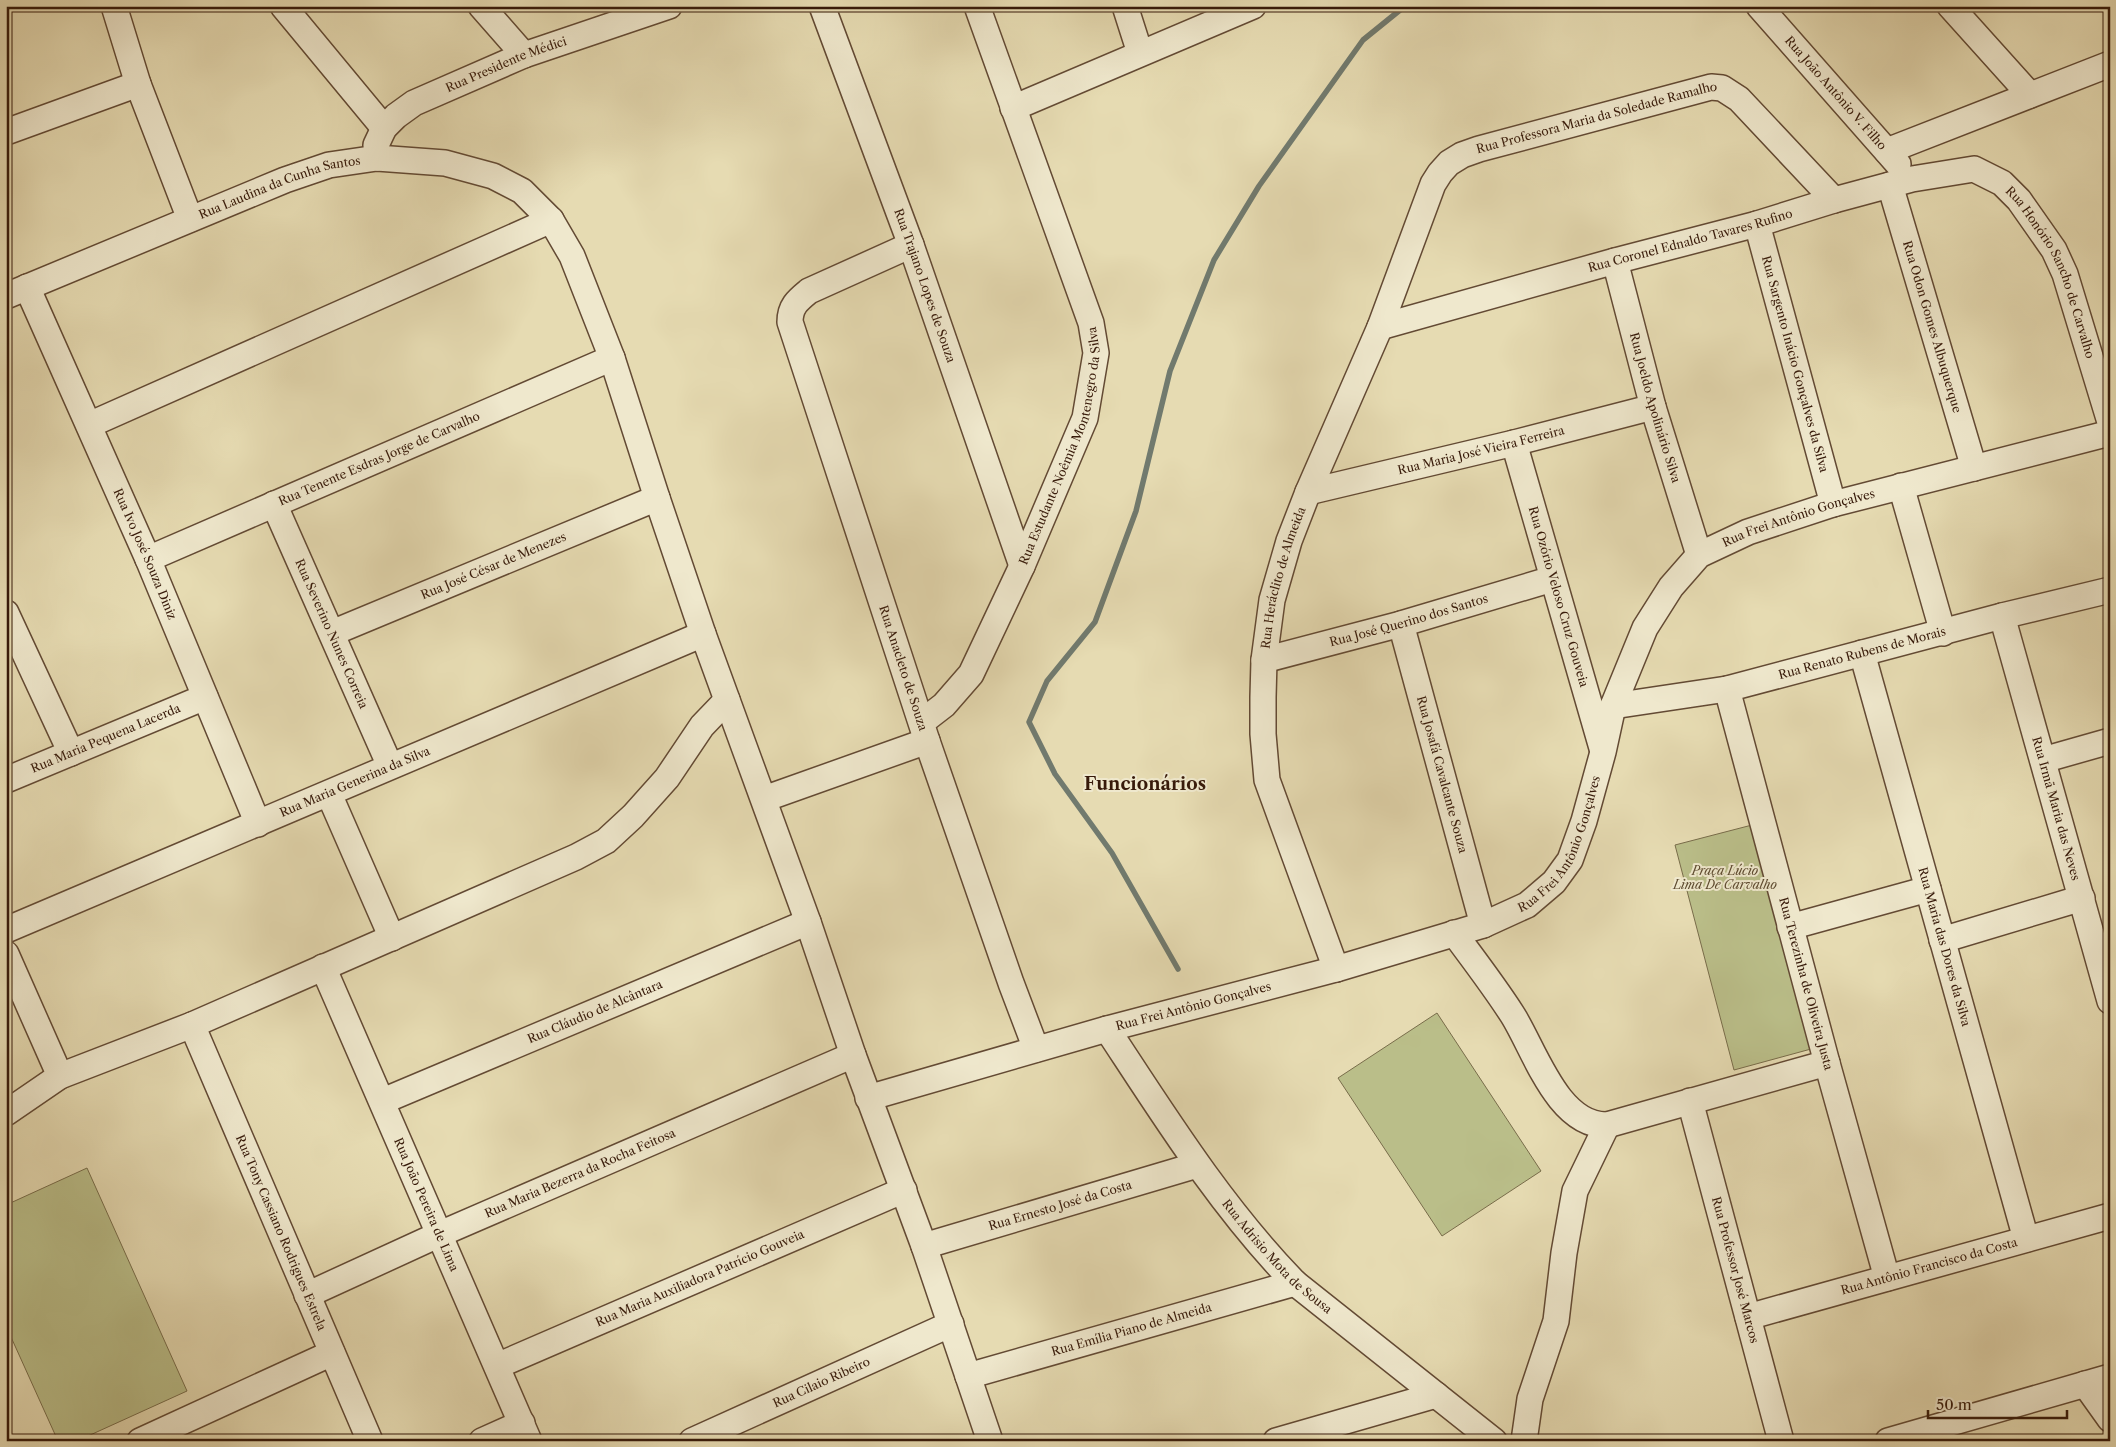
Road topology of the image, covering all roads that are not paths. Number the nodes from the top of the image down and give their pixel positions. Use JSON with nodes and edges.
{"nodes":[{"id":1,"x":114,"y":6,"type":"edge"},
{"id":2,"x":283,"y":6,"type":"edge"},
{"id":3,"x":481,"y":6,"type":"edge"},
{"id":4,"x":668,"y":6,"type":"edge"},
{"id":5,"x":822,"y":6,"type":"edge"},
{"id":6,"x":977,"y":6,"type":"edge"},
{"id":7,"x":1125,"y":6,"type":"edge"},
{"id":8,"x":1253,"y":6,"type":"edge"},
{"id":9,"x":1759,"y":6,"type":"edge"},
{"id":10,"x":1950,"y":6,"type":"edge"},
{"id":11,"x":1140,"y":54,"type":"junction"},
{"id":12,"x":524,"y":55,"type":"junction"},
{"id":13,"x":2110,"y":64,"type":"edge"},
{"id":14,"x":138,"y":84,"type":"junction"},
{"id":15,"x":2030,"y":95,"type":"junction"},
{"id":16,"x":1013,"y":108,"type":"junction"},
{"id":17,"x":384,"y":128,"type":"junction"},
{"id":18,"x":6,"y":132,"type":"edge"},
{"id":19,"x":1887,"y":151,"type":"junction"},
{"id":20,"x":377,"y":158,"type":"junction"},
{"id":21,"x":1901,"y":182,"type":"junction"},
{"id":22,"x":2002,"y":183,"type":"joint"},
{"id":23,"x":1426,"y":199,"type":"joint"},
{"id":24,"x":1834,"y":200,"type":"junction"},
{"id":25,"x":190,"y":219,"type":"junction"},
{"id":26,"x":551,"y":220,"type":"junction"},
{"id":27,"x":1758,"y":224,"type":"junction"},
{"id":28,"x":911,"y":245,"type":"junction"},
{"id":29,"x":1615,"y":261,"type":"junction"},
{"id":30,"x":17,"y":292,"type":"edge"},
{"id":31,"x":1380,"y":327,"type":"junction"},
{"id":32,"x":612,"y":358,"type":"junction"},
{"id":33,"x":1653,"y":406,"type":"junction"},
{"id":34,"x":2110,"y":422,"type":"edge"},
{"id":35,"x":89,"y":425,"type":"junction"},
{"id":36,"x":2110,"y":433,"type":"edge"},
{"id":37,"x":1514,"y":443,"type":"junction"},
{"id":38,"x":1974,"y":468,"type":"junction"},
{"id":39,"x":1901,"y":486,"type":"junction"},
{"id":40,"x":1308,"y":492,"type":"junction"},
{"id":41,"x":657,"y":498,"type":"junction"},
{"id":42,"x":274,"y":504,"type":"junction"},
{"id":43,"x":1833,"y":504,"type":"junction"},
{"id":44,"x":1699,"y":555,"type":"junction"},
{"id":45,"x":148,"y":559,"type":"junction"},
{"id":46,"x":1022,"y":566,"type":"junction"},
{"id":47,"x":1552,"y":578,"type":"junction"},
{"id":48,"x":2110,"y":590,"type":"edge"},
{"id":49,"x":7,"y":615,"type":"edge"},
{"id":50,"x":2002,"y":616,"type":"junction"},
{"id":51,"x":1401,"y":624,"type":"junction"},
{"id":52,"x":332,"y":633,"type":"junction"},
{"id":53,"x":1943,"y":633,"type":"junction"},
{"id":54,"x":703,"y":634,"type":"junction"},
{"id":55,"x":1862,"y":653,"type":"junction"},
{"id":56,"x":1264,"y":660,"type":"junction"},
{"id":57,"x":1727,"y":689,"type":"junction"},
{"id":58,"x":205,"y":697,"type":"junction"},
{"id":59,"x":727,"y":700,"type":"junction"},
{"id":60,"x":1613,"y":706,"type":"junction"},
{"id":61,"x":924,"y":731,"type":"junction"},
{"id":62,"x":2110,"y":741,"type":"edge"},
{"id":63,"x":1603,"y":752,"type":"junction"},
{"id":64,"x":71,"y":753,"type":"junction"},
{"id":65,"x":2043,"y":760,"type":"junction"},
{"id":66,"x":390,"y":766,"type":"junction"},
{"id":67,"x":6,"y":780,"type":"edge"},
{"id":68,"x":329,"y":794,"type":"junction"},
{"id":69,"x":764,"y":799,"type":"junction"},
{"id":70,"x":258,"y":824,"type":"junction"},
{"id":71,"x":1928,"y":889,"type":"junction"},
{"id":72,"x":2082,"y":898,"type":"junction"},
{"id":73,"x":808,"y":922,"type":"junction"},
{"id":74,"x":1483,"y":925,"type":"junction"},
{"id":75,"x":1790,"y":927,"type":"junction"},
{"id":76,"x":6,"y":930,"type":"edge"},
{"id":77,"x":1454,"y":933,"type":"junction"},
{"id":78,"x":392,"y":938,"type":"junction"},
{"id":79,"x":1942,"y":940,"type":"junction"},
{"id":80,"x":6,"y":954,"type":"edge"},
{"id":81,"x":323,"y":967,"type":"junction"},
{"id":82,"x":1336,"y":968,"type":"junction"},
{"id":83,"x":2110,"y":1001,"type":"edge"},
{"id":84,"x":192,"y":1025,"type":"junction"},
{"id":85,"x":1107,"y":1029,"type":"junction"},
{"id":86,"x":1036,"y":1049,"type":"junction"},
{"id":87,"x":853,"y":1055,"type":"junction"},
{"id":88,"x":1826,"y":1063,"type":"junction"},
{"id":89,"x":60,"y":1076,"type":"junction"},
{"id":90,"x":868,"y":1098,"type":"junction"},
{"id":91,"x":1690,"y":1100,"type":"junction"},
{"id":92,"x":383,"y":1101,"type":"junction"},
{"id":93,"x":6,"y":1113,"type":"edge"},
{"id":94,"x":1607,"y":1125,"type":"junction"},
{"id":95,"x":1197,"y":1165,"type":"junction"},
{"id":96,"x":904,"y":1190,"type":"junction"},
{"id":97,"x":2110,"y":1216,"type":"edge"},
{"id":98,"x":440,"y":1234,"type":"junction"},
{"id":99,"x":2026,"y":1239,"type":"junction"},
{"id":100,"x":924,"y":1246,"type":"junction"},
{"id":101,"x":1887,"y":1278,"type":"junction"},
{"id":102,"x":1295,"y":1283,"type":"junction"},
{"id":103,"x":307,"y":1295,"type":"junction"},
{"id":104,"x":1748,"y":1317,"type":"junction"},
{"id":105,"x":951,"y":1324,"type":"junction"},
{"id":106,"x":332,"y":1353,"type":"junction"},
{"id":107,"x":497,"y":1366,"type":"junction"},
{"id":108,"x":968,"y":1376,"type":"junction"},
{"id":109,"x":2110,"y":1377,"type":"edge"},
{"id":110,"x":2085,"y":1384,"type":"junction"},
{"id":111,"x":1436,"y":1396,"type":"junction"},
{"id":112,"x":2110,"y":1419,"type":"edge"},
{"id":113,"x":526,"y":1432,"type":"edge"},
{"id":114,"x":140,"y":1441,"type":"edge"},
{"id":115,"x":370,"y":1441,"type":"edge"},
{"id":116,"x":482,"y":1441,"type":"edge"},
{"id":117,"x":692,"y":1441,"type":"edge"},
{"id":118,"x":990,"y":1441,"type":"edge"},
{"id":119,"x":1276,"y":1441,"type":"edge"},
{"id":120,"x":1494,"y":1441,"type":"edge"},
{"id":121,"x":1524,"y":1441,"type":"edge"},
{"id":122,"x":1781,"y":1441,"type":"edge"},
{"id":123,"x":1888,"y":1441,"type":"edge"}],
"edges":[{"from":1,"to":14,"type":"street"},
{"from":2,"to":17,"type":"street"},
{"from":3,"to":12,"type":"street"},
{"from":4,"to":12,"type":"street","name":"Rua Presidente Médici"},
{"from":5,"to":28,"type":"street","name":"Rua Trajano Lopes de Souza"},
{"from":6,"to":16,"type":"street","name":"Rua Estudante Noêmia Montenegro da Silva"},
{"from":7,"to":11,"type":"street"},
{"from":8,"to":11,"type":"street"},
{"from":9,"to":19,"type":"street","name":"Rua João Antônio V. Filho"},
{"from":10,"to":15,"type":"street"},
{"from":11,"to":16,"type":"street"},
{"from":12,"to":17,"type":"street","name":"Rua Presidente Médici"},
{"from":13,"to":15,"type":"street"},
{"from":14,"to":18,"type":"street"},
{"from":14,"to":25,"type":"street"},
{"from":15,"to":19,"type":"street"},
{"from":16,"to":46,"type":"street","name":"Rua Estudante Noêmia Montenegro da Silva"},
{"from":17,"to":20,"type":"street","name":"Rua Presidente Médici"},
{"from":19,"to":21,"type":"street","name":"Rua João Antônio V. Filho"},
{"from":20,"to":25,"type":"street","name":"Rua Laudina da Cunha Santos"},
{"from":20,"to":26,"type":"street","name":"Rua Laudina da Cunha Santos"},
{"from":21,"to":22,"type":"street","name":"Rua Coronel Ednaldo Tavares Rufino"},
{"from":21,"to":24,"type":"street","name":"Rua Coronel Ednaldo Tavares Rufino"},
{"from":21,"to":38,"type":"street","name":"Rua Odon Gomes Albuquerque"},
{"from":22,"to":34,"type":"street","name":"Rua Honório Sancho de Carvalho"},
{"from":23,"to":24,"type":"street","name":"Rua Professora Maria da Soledade Ramalho"},
{"from":23,"to":31,"type":"street","name":"Rua Heráclito de Almeida"},
{"from":24,"to":27,"type":"street","name":"Rua Coronel Ednaldo Tavares Rufino"},
{"from":25,"to":30,"type":"street","name":"Rua Laudina da Cunha Santos"},
{"from":26,"to":32,"type":"street","name":"Rua Laudina da Cunha Santos"},
{"from":26,"to":35,"type":"street"},
{"from":27,"to":29,"type":"street","name":"Rua Coronel Ednaldo Tavares Rufino"},
{"from":27,"to":43,"type":"street","name":"Rua Sargento Inácio Gonçalves da Silva"},
{"from":28,"to":46,"type":"street","name":"Rua Trajano Lopes de Souza"},
{"from":28,"to":61,"type":"street","name":"Rua Anacleto de Souza"},
{"from":29,"to":31,"type":"street","name":"Rua Coronel Ednaldo Tavares Rufino"},
{"from":29,"to":33,"type":"street","name":"Rua Joeldo Apolinário Silva"},
{"from":30,"to":35,"type":"street","name":"Rua Ivo José Souza Diniz"},
{"from":31,"to":40,"type":"street","name":"Rua Heráclito de Almeida"},
{"from":32,"to":41,"type":"street","name":"Rua Laudina da Cunha Santos"},
{"from":32,"to":42,"type":"street","name":"Rua Tenente Esdras Jorge de Carvalho"},
{"from":33,"to":37,"type":"street","name":"Rua Maria José Vieira Ferreira"},
{"from":33,"to":44,"type":"street","name":"Rua Joeldo Apolinário Silva"},
{"from":35,"to":45,"type":"street","name":"Rua Ivo José Souza Diniz"},
{"from":36,"to":38,"type":"street","name":"Rua Frei Antônio Gonçalves"},
{"from":37,"to":40,"type":"street","name":"Rua Maria José Vieira Ferreira"},
{"from":37,"to":47,"type":"street","name":"Rua Ozório Veloso Cruz Gouveia"},
{"from":38,"to":39,"type":"street","name":"Rua Frei Antônio Gonçalves"},
{"from":39,"to":43,"type":"street","name":"Rua Frei Antônio Gonçalves"},
{"from":39,"to":53,"type":"street"},
{"from":40,"to":56,"type":"street","name":"Rua Heráclito de Almeida"},
{"from":41,"to":52,"type":"street","name":"Rua José César de Menezes"},
{"from":41,"to":54,"type":"street","name":"Rua Laudina da Cunha Santos"},
{"from":42,"to":45,"type":"street","name":"Rua Tenente Esdras Jorge de Carvalho"},
{"from":42,"to":52,"type":"street","name":"Rua Severino Nunes Correia"},
{"from":43,"to":44,"type":"street","name":"Rua Frei Antônio Gonçalves"},
{"from":44,"to":60,"type":"street","name":"Rua Frei Antônio Gonçalves"},
{"from":45,"to":58,"type":"street","name":"Rua Ivo José Souza Diniz"},
{"from":46,"to":61,"type":"street","name":"Rua Estudante Noêmia Montenegro da Silva"},
{"from":47,"to":51,"type":"street","name":"Rua José Querino dos Santos"},
{"from":47,"to":63,"type":"street","name":"Rua Ozório Veloso Cruz Gouveia"},
{"from":48,"to":50,"type":"street","name":"Rua Renato Rubens de Morais"},
{"from":49,"to":64,"type":"street"},
{"from":50,"to":53,"type":"street","name":"Rua Renato Rubens de Morais"},
{"from":50,"to":65,"type":"street","name":"Rua Irmã Maria das Neves"},
{"from":51,"to":56,"type":"street","name":"Rua José Querino dos Santos"},
{"from":51,"to":74,"type":"street","name":"Rua Josafá Cavalcante Souza"},
{"from":52,"to":66,"type":"street","name":"Rua Severino Nunes Correia"},
{"from":53,"to":55,"type":"street","name":"Rua Renato Rubens de Morais"},
{"from":54,"to":59,"type":"street","name":"Rua Laudina da Cunha Santos"},
{"from":54,"to":66,"type":"street","name":"Rua Maria Generina da Silva"},
{"from":55,"to":57,"type":"street","name":"Rua Renato Rubens de Morais"},
{"from":55,"to":71,"type":"street","name":"Rua Maria das Dores da Silva"},
{"from":56,"to":82,"type":"street","name":"Rua Heráclito de Almeida"},
{"from":57,"to":60,"type":"street","name":"Rua Renato Rubens de Morais"},
{"from":57,"to":75,"type":"street","name":"Rua Terezinha de Oliveira Justa"},
{"from":58,"to":64,"type":"street","name":"Rua Maria Pequena Lacerda"},
{"from":58,"to":70,"type":"street","name":"Rua Ivo José Souza Diniz"},
{"from":59,"to":69,"type":"street","name":"Rua Laudina da Cunha Santos"},
{"from":59,"to":78,"type":"street"},
{"from":60,"to":63,"type":"street","name":"Rua Frei Antônio Gonçalves"},
{"from":61,"to":69,"type":"street","name":"Rua Estudante Noêmia Montenegro da Silva"},
{"from":61,"to":86,"type":"street","name":"Rua Anacleto de Souza"},
{"from":62,"to":65,"type":"street"},
{"from":63,"to":74,"type":"street","name":"Rua Frei Antônio Gonçalves"},
{"from":64,"to":67,"type":"street","name":"Rua Maria Pequena Lacerda"},
{"from":65,"to":72,"type":"street","name":"Rua Irmã Maria das Neves"},
{"from":66,"to":68,"type":"street","name":"Rua Maria Generina da Silva"},
{"from":68,"to":70,"type":"street","name":"Rua Maria Generina da Silva"},
{"from":68,"to":78,"type":"street"},
{"from":69,"to":73,"type":"street","name":"Rua Laudina da Cunha Santos"},
{"from":70,"to":76,"type":"street","name":"Rua Maria Generina da Silva"},
{"from":71,"to":75,"type":"street"},
{"from":71,"to":79,"type":"street","name":"Rua Maria das Dores da Silva"},
{"from":72,"to":79,"type":"street"},
{"from":72,"to":83,"type":"street","name":"Rua Irmã Maria das Neves"},
{"from":73,"to":87,"type":"street","name":"Rua Laudina da Cunha Santos"},
{"from":73,"to":92,"type":"street","name":"Rua Cláudio de Alcântara"},
{"from":74,"to":77,"type":"street","name":"Rua Frei Antônio Gonçalves"},
{"from":75,"to":88,"type":"street","name":"Rua Terezinha de Oliveira Justa"},
{"from":77,"to":82,"type":"street","name":"Rua Frei Antônio Gonçalves"},
{"from":77,"to":94,"type":"street"},
{"from":78,"to":81,"type":"street"},
{"from":79,"to":99,"type":"street","name":"Rua Maria das Dores da Silva"},
{"from":80,"to":89,"type":"street"},
{"from":81,"to":84,"type":"street"},
{"from":81,"to":92,"type":"street","name":"Rua João Pereira de Lima"},
{"from":82,"to":85,"type":"street","name":"Rua Frei Antônio Gonçalves"},
{"from":84,"to":89,"type":"street"},
{"from":84,"to":103,"type":"street","name":"Rua Tony Cassiano Rodrigues Estrela"},
{"from":85,"to":86,"type":"street","name":"Rua Frei Antônio Gonçalves"},
{"from":85,"to":95,"type":"street","name":"Rua Adrisio Mota de Sousa"},
{"from":86,"to":90,"type":"street","name":"Rua Frei Antônio Gonçalves"},
{"from":87,"to":90,"type":"street","name":"Rua Laudina da Cunha Santos"},
{"from":87,"to":98,"type":"street","name":"Rua Maria Bezerra da Rocha Feitosa"},
{"from":88,"to":91,"type":"street"},
{"from":88,"to":101,"type":"street","name":"Rua Terezinha de Oliveira Justa"},
{"from":89,"to":93,"type":"street"},
{"from":90,"to":96,"type":"street","name":"Rua Laudina da Cunha Santos"},
{"from":91,"to":94,"type":"street"},
{"from":91,"to":104,"type":"street","name":"Rua Professor José Marcos"},
{"from":92,"to":98,"type":"street","name":"Rua João Pereira de Lima"},
{"from":94,"to":121,"type":"street"},
{"from":95,"to":100,"type":"street","name":"Rua Ernesto José da Costa"},
{"from":95,"to":102,"type":"street","name":"Rua Adrisio Mota de Sousa"},
{"from":96,"to":100,"type":"street","name":"Rua Laudina da Cunha Santos"},
{"from":96,"to":107,"type":"street","name":"Rua Maria Auxiliadora Patrício Gouveia"},
{"from":97,"to":99,"type":"street","name":"Rua Antônio Francisco da Costa"},
{"from":98,"to":103,"type":"street","name":"Rua Maria Bezerra da Rocha Feitosa"},
{"from":98,"to":107,"type":"street","name":"Rua João Pereira de Lima"},
{"from":99,"to":101,"type":"street","name":"Rua Antônio Francisco da Costa"},
{"from":100,"to":105,"type":"street","name":"Rua Laudina da Cunha Santos"},
{"from":101,"to":104,"type":"street","name":"Rua Antônio Francisco da Costa"},
{"from":102,"to":108,"type":"street","name":"Rua Emília Piano de Almeida"},
{"from":102,"to":111,"type":"street","name":"Rua Adrisio Mota de Sousa"},
{"from":103,"to":106,"type":"street","name":"Rua Tony Cassiano Rodrigues Estrela"},
{"from":104,"to":122,"type":"street","name":"Rua Professor José Marcos"},
{"from":105,"to":108,"type":"street","name":"Rua Laudina da Cunha Santos"},
{"from":105,"to":117,"type":"street","name":"Rua Cilaio Ribeiro"},
{"from":106,"to":114,"type":"street"},
{"from":106,"to":115,"type":"street","name":"Rua Tony Cassiano Rodrigues Estrela"},
{"from":107,"to":113,"type":"street","name":"Rua João Pereira de Lima"},
{"from":108,"to":118,"type":"street","name":"Rua Laudina da Cunha Santos"},
{"from":109,"to":110,"type":"street"},
{"from":110,"to":112,"type":"street"},
{"from":110,"to":123,"type":"street"},
{"from":111,"to":119,"type":"street"},
{"from":111,"to":120,"type":"street","name":"Rua Adrisio Mota de Sousa"},
{"from":113,"to":116,"type":"street"}]}
